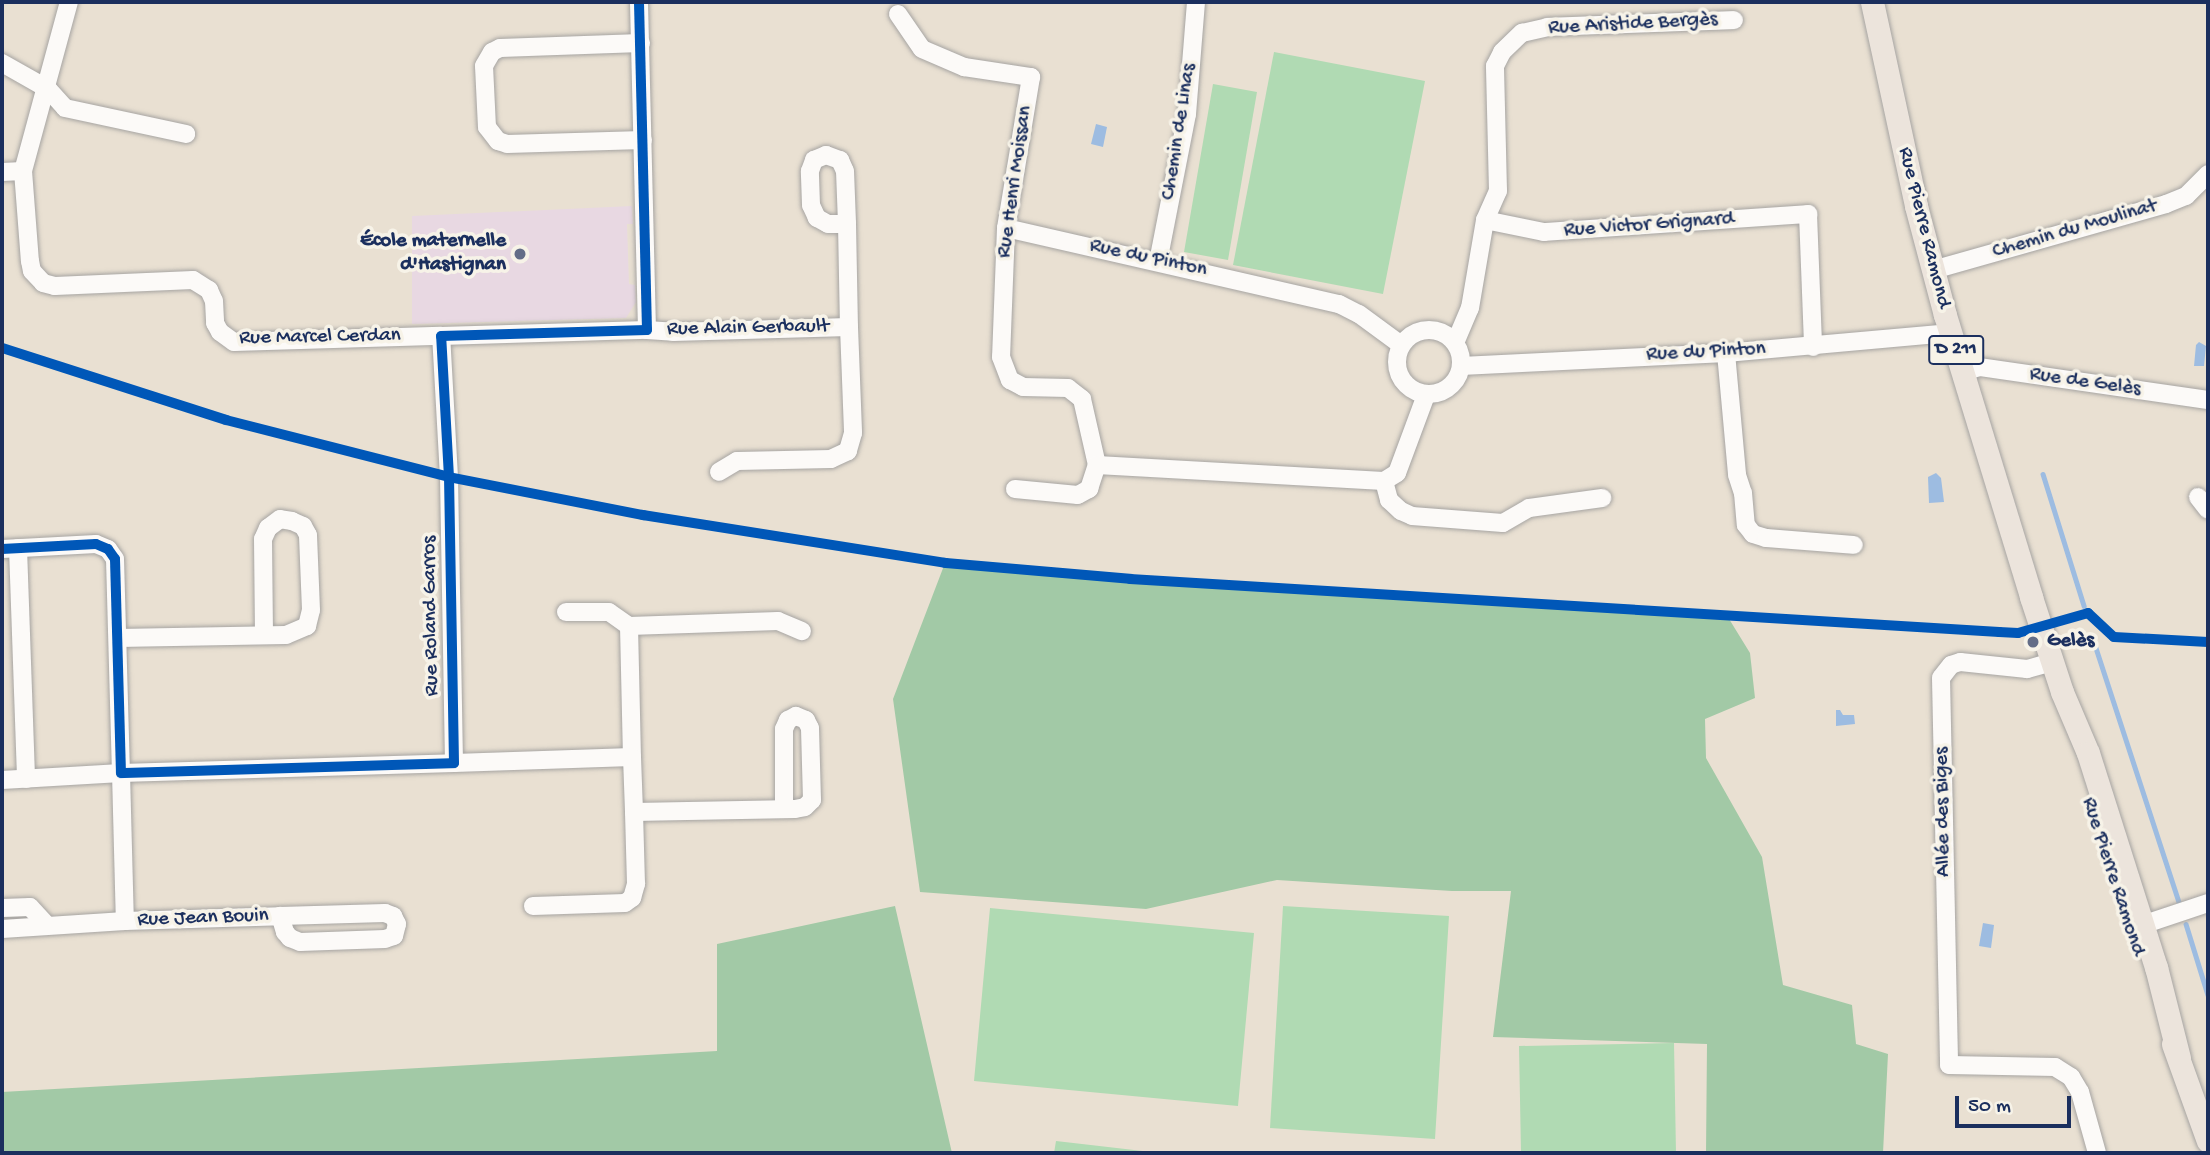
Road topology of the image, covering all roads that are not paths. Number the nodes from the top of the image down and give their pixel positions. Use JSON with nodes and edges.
{"nodes":[{"id":1,"x":69,"y":2,"type":"edge"},
{"id":2,"x":639,"y":2,"type":"edge"},
{"id":3,"x":1196,"y":2,"type":"edge"},
{"id":4,"x":1872,"y":2,"type":"edge"},
{"id":5,"x":898,"y":14,"type":"dead end"},
{"id":6,"x":1734,"y":20,"type":"dead end"},
{"id":7,"x":641,"y":43,"type":"junction"},
{"id":8,"x":2,"y":63,"type":"edge"},
{"id":9,"x":48,"y":89,"type":"junction"},
{"id":10,"x":186,"y":134,"type":"dead end"},
{"id":11,"x":643,"y":140,"type":"junction"},
{"id":12,"x":23,"y":171,"type":"junction"},
{"id":13,"x":2,"y":172,"type":"edge"},
{"id":14,"x":2208,"y":174,"type":"edge"},
{"id":15,"x":1485,"y":220,"type":"junction"},
{"id":16,"x":847,"y":224,"type":"dead end"},
{"id":17,"x":1006,"y":228,"type":"junction"},
{"id":18,"x":1158,"y":262,"type":"junction"},
{"id":19,"x":1933,"y":270,"type":"junction"},
{"id":20,"x":849,"y":327,"type":"junction"},
{"id":21,"x":647,"y":330,"type":"junction"},
{"id":22,"x":1951,"y":333,"type":"junction"},
{"id":23,"x":441,"y":336,"type":"junction"},
{"id":24,"x":1455,"y":343,"type":"junction"},
{"id":25,"x":1401,"y":345,"type":"junction"},
{"id":26,"x":1813,"y":347,"type":"junction"},
{"id":27,"x":1726,"y":353,"type":"junction"},
{"id":28,"x":1461,"y":366,"type":"junction"},
{"id":29,"x":1962,"y":372,"type":"junction"},
{"id":30,"x":1426,"y":395,"type":"junction"},
{"id":31,"x":2208,"y":400,"type":"edge"},
{"id":32,"x":1097,"y":465,"type":"junction"},
{"id":33,"x":719,"y":472,"type":"dead end"},
{"id":34,"x":1384,"y":481,"type":"junction"},
{"id":35,"x":1015,"y":489,"type":"dead end"},
{"id":36,"x":1602,"y":498,"type":"dead end"},
{"id":37,"x":1854,"y":545,"type":"dead end"},
{"id":38,"x":10,"y":548,"type":"edge"},
{"id":39,"x":566,"y":612,"type":"dead end"},
{"id":40,"x":629,"y":626,"type":"junction"},
{"id":41,"x":803,"y":631,"type":"dead end"},
{"id":42,"x":264,"y":635,"type":"junction"},
{"id":43,"x":118,"y":638,"type":"junction"},
{"id":44,"x":2052,"y":662,"type":"junction"},
{"id":45,"x":2062,"y":692,"type":"junction"},
{"id":46,"x":632,"y":757,"type":"junction"},
{"id":47,"x":454,"y":763,"type":"junction"},
{"id":48,"x":121,"y":773,"type":"junction"},
{"id":49,"x":26,"y":779,"type":"junction"},
{"id":50,"x":2,"y":780,"type":"edge"},
{"id":51,"x":784,"y":808,"type":"junction"},
{"id":52,"x":634,"y":812,"type":"junction"},
{"id":53,"x":2208,"y":903,"type":"edge"},
{"id":54,"x":533,"y":906,"type":"dead end"},
{"id":55,"x":2,"y":908,"type":"edge"},
{"id":56,"x":280,"y":916,"type":"junction"},
{"id":57,"x":125,"y":921,"type":"junction"},
{"id":58,"x":46,"y":924,"type":"junction"},
{"id":59,"x":2142,"y":925,"type":"junction"},
{"id":60,"x":2,"y":929,"type":"edge"},
{"id":61,"x":2179,"y":1058,"type":"junction"},
{"id":62,"x":2206,"y":1128,"type":"edge"},
{"id":63,"x":2097,"y":1153,"type":"edge"}],
"edges":[{"from":1,"to":9,"type":"street"},
{"from":2,"to":7,"type":"street"},
{"from":3,"to":18,"type":"street","name":"Chemin de Linas"},
{"from":4,"to":19,"type":"main road","name":"Rue Pierre Ramond","number":"D 211"},
{"from":5,"to":17,"type":"street","name":"Rue Henri Moissan"},
{"from":6,"to":15,"type":"street","name":"Rue Aristide Bergès"},
{"from":7,"to":11,"type":"street"},
{"from":7,"to":11,"type":"street"},
{"from":8,"to":9,"type":"street"},
{"from":9,"to":10,"type":"street"},
{"from":9,"to":12,"type":"street"},
{"from":11,"to":21,"type":"street"},
{"from":12,"to":13,"type":"street"},
{"from":12,"to":23,"type":"street","name":"Rue Marcel Cerdan"},
{"from":14,"to":19,"type":"street","name":"Chemin du Moulinat"},
{"from":15,"to":24,"type":"street"},
{"from":15,"to":26,"type":"street","name":"Rue Victor Grignard"},
{"from":16,"to":20,"type":"street","name":"Rue Alain Gerbault"},
{"from":17,"to":18,"type":"street","name":"Rue du Pinton"},
{"from":17,"to":32,"type":"street","name":"Rue Henri Moissan"},
{"from":18,"to":25,"type":"street","name":"Rue du Pinton"},
{"from":19,"to":22,"type":"main road","name":"Rue Pierre Ramond","number":"D 211"},
{"from":20,"to":21,"type":"street","name":"Rue Alain Gerbault"},
{"from":20,"to":33,"type":"street","name":"Rue Alain Gerbault"},
{"from":21,"to":23,"type":"street"},
{"from":22,"to":26,"type":"street","name":"Rue du Pinton"},
{"from":22,"to":29,"type":"main road","name":"Rue Pierre Ramond","number":"D 211"},
{"from":23,"to":47,"type":"street","name":"Rue Roland Garros"},
{"from":24,"to":25,"type":"street"},
{"from":24,"to":28,"type":"street"},
{"from":25,"to":30,"type":"street"},
{"from":26,"to":27,"type":"street","name":"Rue du Pinton"},
{"from":27,"to":28,"type":"street","name":"Rue du Pinton"},
{"from":27,"to":37,"type":"street"},
{"from":28,"to":30,"type":"street"},
{"from":29,"to":31,"type":"street","name":"Rue de Gelès"},
{"from":29,"to":44,"type":"main road","name":"Rue Pierre Ramond","number":"D 211"},
{"from":30,"to":34,"type":"street"},
{"from":32,"to":34,"type":"street"},
{"from":32,"to":35,"type":"street"},
{"from":34,"to":36,"type":"street"},
{"from":38,"to":43,"type":"street"},
{"from":38,"to":49,"type":"street"},
{"from":39,"to":40,"type":"street"},
{"from":40,"to":41,"type":"street"},
{"from":40,"to":46,"type":"street"},
{"from":42,"to":42,"type":"street"},
{"from":42,"to":43,"type":"street"},
{"from":43,"to":48,"type":"street"},
{"from":44,"to":45,"type":"main road","name":"Rue Pierre Ramond","number":"D 211"},
{"from":44,"to":63,"type":"street","name":"Allée des Biges"},
{"from":45,"to":59,"type":"main road","name":"Rue Pierre Ramond","number":"D 211"},
{"from":45,"to":61,"type":"main road","name":"Rue Pierre Ramond","number":"D 211"},
{"from":46,"to":47,"type":"street"},
{"from":46,"to":52,"type":"street"},
{"from":47,"to":48,"type":"street"},
{"from":48,"to":49,"type":"street"},
{"from":48,"to":57,"type":"street","name":"Rue Jean Bouin"},
{"from":49,"to":50,"type":"street"},
{"from":51,"to":51,"type":"street"},
{"from":51,"to":52,"type":"street"},
{"from":52,"to":54,"type":"street"},
{"from":53,"to":59,"type":"street"},
{"from":55,"to":58,"type":"street"},
{"from":56,"to":56,"type":"street","name":"Rue Jean Bouin"},
{"from":56,"to":57,"type":"street","name":"Rue Jean Bouin"},
{"from":57,"to":58,"type":"street","name":"Rue Jean Bouin"},
{"from":58,"to":60,"type":"street","name":"Rue Jean Bouin"},
{"from":59,"to":61,"type":"main road","name":"Rue Pierre Ramond","number":"D 211"},
{"from":61,"to":62,"type":"main road","name":"Rue Pierre Ramond","number":"D 211"}]}
